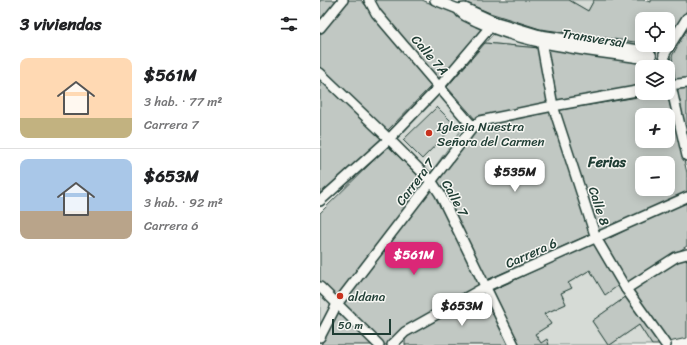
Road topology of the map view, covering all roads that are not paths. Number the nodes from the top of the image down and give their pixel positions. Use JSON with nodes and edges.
{"nodes":[{"id":1,"x":343,"y":0,"type":"edge"},
{"id":2,"x":369,"y":0,"type":"edge"},
{"id":3,"x":438,"y":1,"type":"edge"},
{"id":4,"x":455,"y":5,"type":"edge"},
{"id":5,"x":687,"y":18,"type":"edge"},
{"id":6,"x":491,"y":24,"type":"junction"},
{"id":7,"x":320,"y":28,"type":"edge"},
{"id":8,"x":541,"y":39,"type":"junction"},
{"id":9,"x":651,"y":55,"type":"junction"},
{"id":10,"x":664,"y":55,"type":"junction"},
{"id":11,"x":651,"y":60,"type":"edge"},
{"id":12,"x":665,"y":60,"type":"edge"},
{"id":13,"x":320,"y":73,"type":"edge"},
{"id":14,"x":687,"y":83,"type":"edge"},
{"id":15,"x":675,"y":84,"type":"edge"},
{"id":16,"x":440,"y":86,"type":"junction"},
{"id":17,"x":635,"y":91,"type":"edge"},
{"id":18,"x":673,"y":100,"type":"edge"},
{"id":19,"x":553,"y":106,"type":"junction"},
{"id":20,"x":473,"y":127,"type":"junction"},
{"id":21,"x":389,"y":139,"type":"junction"},
{"id":22,"x":687,"y":156,"type":"edge"},
{"id":23,"x":432,"y":182,"type":"junction"},
{"id":24,"x":687,"y":197,"type":"edge"},
{"id":25,"x":320,"y":201,"type":"edge"},
{"id":26,"x":596,"y":238,"type":"junction"},
{"id":27,"x":687,"y":254,"type":"edge"},
{"id":28,"x":320,"y":287,"type":"edge"},
{"id":29,"x":485,"y":287,"type":"junction"},
{"id":30,"x":626,"y":288,"type":"junction"},
{"id":31,"x":337,"y":304,"type":"junction"},
{"id":32,"x":320,"y":337,"type":"edge"},
{"id":33,"x":394,"y":344,"type":"edge"},
{"id":34,"x":379,"y":345,"type":"edge"},
{"id":35,"x":514,"y":345,"type":"edge"},
{"id":36,"x":666,"y":345,"type":"edge"}],
"edges":[{"from":1,"to":7,"type":"street"},
{"from":2,"to":16,"type":"street","name":"Calle 7A"},
{"from":3,"to":4,"type":"street","name":"Transversal"},
{"from":4,"to":6,"type":"street","name":"Transversal"},
{"from":5,"to":10,"type":"street"},
{"from":6,"to":8,"type":"street","name":"Transversal"},
{"from":6,"to":16,"type":"street"},
{"from":8,"to":9,"type":"street","name":"Transversal"},
{"from":8,"to":19,"type":"street","name":"Calle 8"},
{"from":9,"to":10,"type":"street","name":"Transversal"},
{"from":9,"to":11,"type":"street"},
{"from":10,"to":12,"type":"street"},
{"from":13,"to":21,"type":"street","name":"Calle 7"},
{"from":14,"to":15,"type":"street"},
{"from":16,"to":20,"type":"street","name":"Calle 7A"},
{"from":16,"to":21,"type":"street"},
{"from":17,"to":19,"type":"street","name":"Carrera 7"},
{"from":18,"to":22,"type":"street"},
{"from":19,"to":20,"type":"street","name":"Carrera 7"},
{"from":19,"to":26,"type":"street","name":"Calle 8"},
{"from":20,"to":23,"type":"street","name":"Carrera 7"},
{"from":21,"to":23,"type":"street","name":"Calle 7"},
{"from":21,"to":25,"type":"street"},
{"from":23,"to":29,"type":"street","name":"Calle 7"},
{"from":23,"to":31,"type":"street","name":"Carrera 7"},
{"from":24,"to":26,"type":"street","name":"Carrera 6"},
{"from":26,"to":29,"type":"street","name":"Carrera 6"},
{"from":26,"to":30,"type":"street","name":"Calle 8"},
{"from":27,"to":30,"type":"street"},
{"from":28,"to":31,"type":"street"},
{"from":29,"to":33,"type":"street","name":"Carrera 6"},
{"from":29,"to":35,"type":"street","name":"Calle 7"},
{"from":30,"to":36,"type":"street","name":"Calle 8"},
{"from":31,"to":32,"type":"street","name":"Carrera 7"},
{"from":31,"to":34,"type":"street"}]}
